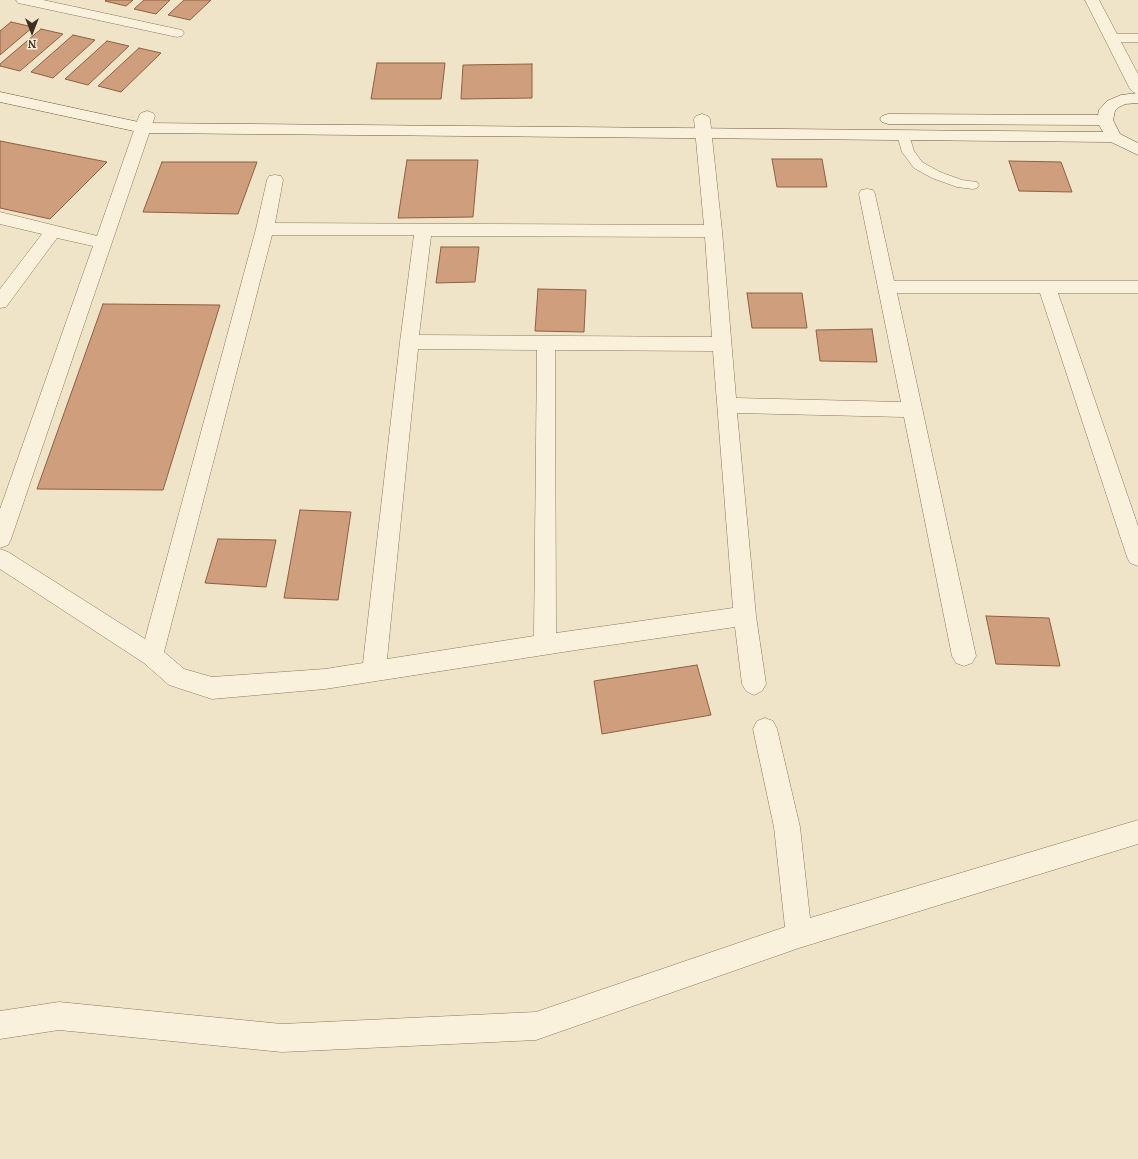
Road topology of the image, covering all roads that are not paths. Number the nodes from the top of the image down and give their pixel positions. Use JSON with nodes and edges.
{"nodes":[{"id":1,"x":23,"y":0,"type":"edge"},
{"id":2,"x":1092,"y":0,"type":"edge"},
{"id":3,"x":176,"y":33,"type":"dead end"},
{"id":4,"x":1111,"y":38,"type":"junction"},
{"id":5,"x":1138,"y":38,"type":"edge"},
{"id":6,"x":0,"y":85,"type":"edge"},
{"id":7,"x":1138,"y":89,"type":"edge"},
{"id":8,"x":0,"y":97,"type":"edge"},
{"id":9,"x":1138,"y":98,"type":"edge"},
{"id":10,"x":797,"y":119,"type":"dead end"},
{"id":11,"x":876,"y":119,"type":"dead end"},
{"id":12,"x":1105,"y":120,"type":"junction"},
{"id":13,"x":145,"y":122,"type":"junction"},
{"id":14,"x":703,"y":126,"type":"junction"},
{"id":15,"x":903,"y":135,"type":"junction"},
{"id":16,"x":1114,"y":137,"type":"junction"},
{"id":17,"x":1138,"y":150,"type":"edge"},
{"id":18,"x":275,"y":180,"type":"dead end"},
{"id":19,"x":973,"y":185,"type":"dead end"},
{"id":20,"x":867,"y":194,"type":"dead end"},
{"id":21,"x":0,"y":218,"type":"edge"},
{"id":22,"x":265,"y":229,"type":"junction"},
{"id":23,"x":424,"y":230,"type":"junction"},
{"id":24,"x":52,"y":231,"type":"junction"},
{"id":25,"x":713,"y":231,"type":"junction"},
{"id":26,"x":103,"y":243,"type":"junction"},
{"id":27,"x":886,"y":287,"type":"junction"},
{"id":28,"x":1138,"y":287,"type":"edge"},
{"id":29,"x":1047,"y":288,"type":"junction"},
{"id":30,"x":0,"y":302,"type":"edge"},
{"id":31,"x":409,"y":342,"type":"junction"},
{"id":32,"x":546,"y":343,"type":"junction"},
{"id":33,"x":722,"y":344,"type":"junction"},
{"id":34,"x":727,"y":405,"type":"junction"},
{"id":35,"x":913,"y":410,"type":"junction"},
{"id":36,"x":0,"y":539,"type":"edge"},
{"id":37,"x":1138,"y":557,"type":"edge"},
{"id":38,"x":0,"y":558,"type":"edge"},
{"id":39,"x":745,"y":616,"type":"junction"},
{"id":40,"x":545,"y":644,"type":"junction"},
{"id":41,"x":152,"y":656,"type":"junction"},
{"id":42,"x":964,"y":656,"type":"dead end"},
{"id":43,"x":374,"y":671,"type":"junction"},
{"id":44,"x":754,"y":684,"type":"dead end"},
{"id":45,"x":765,"y":729,"type":"dead end"},
{"id":46,"x":1138,"y":832,"type":"edge"},
{"id":47,"x":799,"y":935,"type":"junction"},
{"id":48,"x":0,"y":1025,"type":"edge"}],
"edges":[{"from":1,"to":3,"type":"street"},
{"from":2,"to":4,"type":"street"},
{"from":4,"to":5,"type":"street"},
{"from":4,"to":7,"type":"street"},
{"from":6,"to":13,"type":"street"},
{"from":8,"to":13,"type":"street"},
{"from":9,"to":12,"type":"street"},
{"from":10,"to":14,"type":"street"},
{"from":11,"to":12,"type":"street"},
{"from":12,"to":16,"type":"street"},
{"from":13,"to":14,"type":"street"},
{"from":13,"to":26,"type":"street"},
{"from":14,"to":15,"type":"street"},
{"from":14,"to":25,"type":"street"},
{"from":15,"to":16,"type":"street"},
{"from":15,"to":19,"type":"lane"},
{"from":16,"to":17,"type":"street"},
{"from":18,"to":22,"type":"street"},
{"from":20,"to":27,"type":"street"},
{"from":21,"to":24,"type":"street"},
{"from":22,"to":23,"type":"street"},
{"from":22,"to":41,"type":"street"},
{"from":23,"to":25,"type":"street"},
{"from":23,"to":31,"type":"street"},
{"from":24,"to":26,"type":"street"},
{"from":24,"to":30,"type":"street"},
{"from":25,"to":33,"type":"street"},
{"from":26,"to":36,"type":"street"},
{"from":27,"to":29,"type":"street"},
{"from":27,"to":35,"type":"street"},
{"from":28,"to":29,"type":"street"},
{"from":29,"to":37,"type":"street"},
{"from":31,"to":32,"type":"street"},
{"from":31,"to":43,"type":"street"},
{"from":32,"to":33,"type":"street"},
{"from":32,"to":40,"type":"street"},
{"from":33,"to":34,"type":"street"},
{"from":34,"to":35,"type":"street"},
{"from":34,"to":39,"type":"street"},
{"from":35,"to":42,"type":"street"},
{"from":38,"to":41,"type":"street"},
{"from":39,"to":40,"type":"street"},
{"from":39,"to":44,"type":"street"},
{"from":40,"to":43,"type":"street"},
{"from":41,"to":43,"type":"street"},
{"from":45,"to":47,"type":"street"},
{"from":46,"to":47,"type":"street"},
{"from":47,"to":48,"type":"street"}]}
